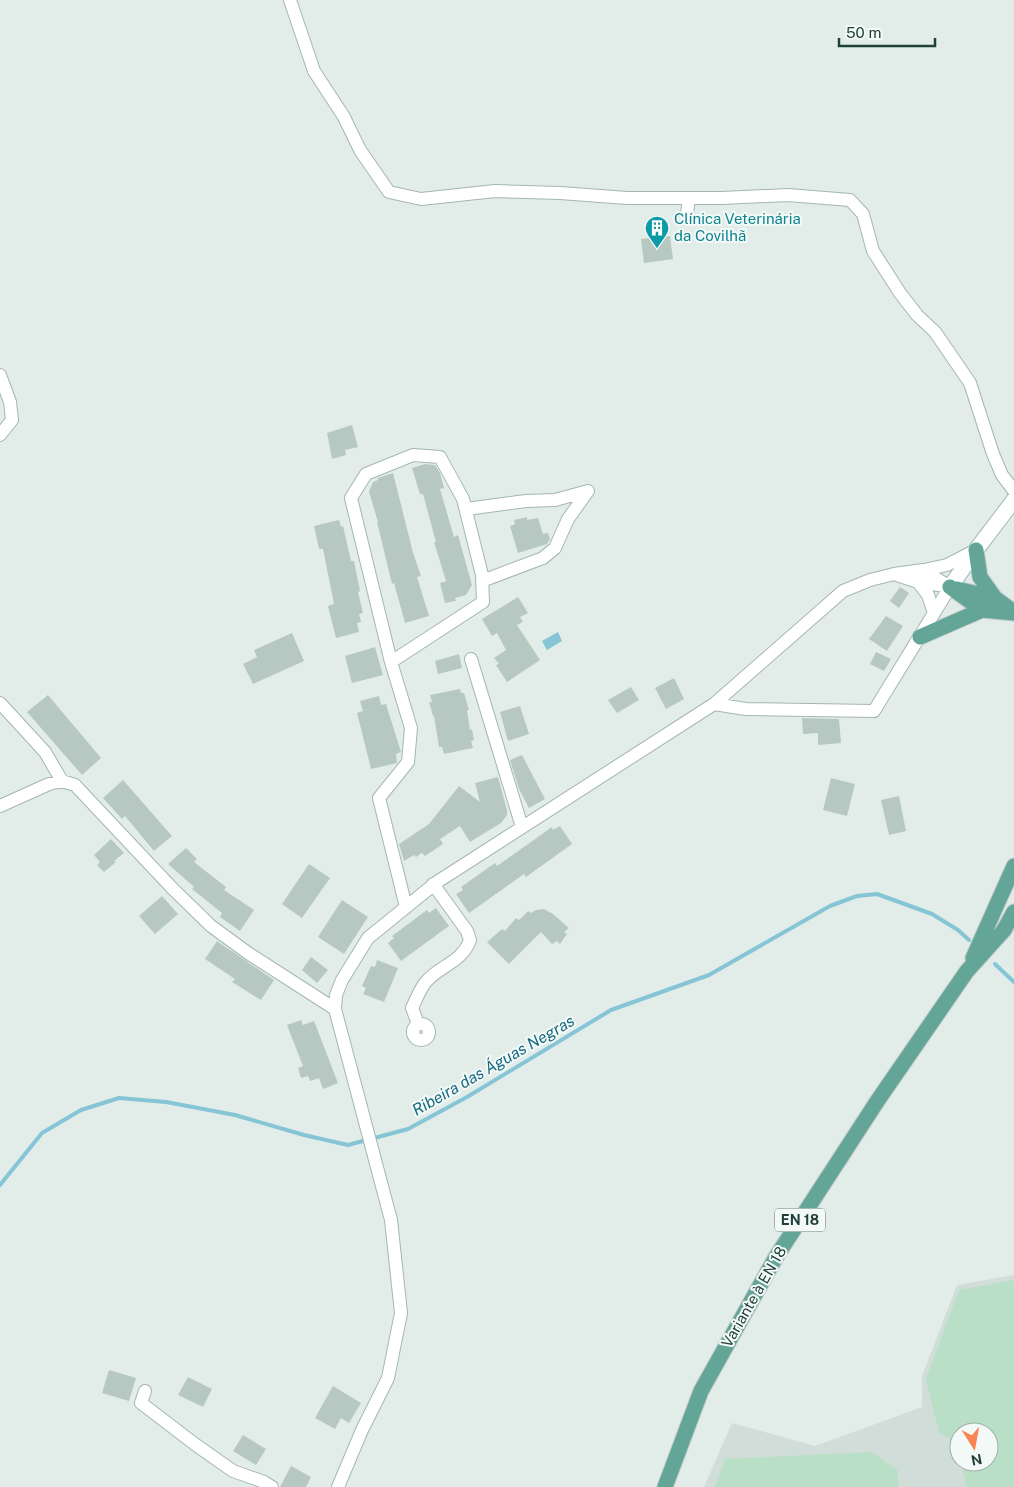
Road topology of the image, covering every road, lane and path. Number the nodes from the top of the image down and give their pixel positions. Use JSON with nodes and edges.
{"nodes":[{"id":1,"x":290,"y":0,"type":"edge"},
{"id":2,"x":689,"y":198,"type":"junction"},
{"id":3,"x":687,"y":214,"type":"dead end"},
{"id":4,"x":0,"y":375,"type":"edge"},
{"id":5,"x":0,"y":435,"type":"edge"},
{"id":6,"x":1014,"y":491,"type":"edge"},
{"id":7,"x":1014,"y":500,"type":"edge"},
{"id":8,"x":466,"y":508,"type":"junction"},
{"id":9,"x":976,"y":550,"type":"junction"},
{"id":10,"x":921,"y":576,"type":"junction"},
{"id":11,"x":482,"y":580,"type":"junction"},
{"id":12,"x":950,"y":587,"type":"junction"},
{"id":13,"x":995,"y":598,"type":"junction"},
{"id":14,"x":982,"y":610,"type":"junction"},
{"id":15,"x":1014,"y":612,"type":"edge"},
{"id":16,"x":934,"y":614,"type":"junction"},
{"id":17,"x":920,"y":637,"type":"junction"},
{"id":18,"x":471,"y":658,"type":"dead end"},
{"id":19,"x":390,"y":662,"type":"junction"},
{"id":20,"x":0,"y":703,"type":"edge"},
{"id":21,"x":714,"y":704,"type":"junction"},
{"id":22,"x":62,"y":781,"type":"junction"},
{"id":23,"x":0,"y":806,"type":"edge"},
{"id":24,"x":522,"y":827,"type":"junction"},
{"id":25,"x":1014,"y":866,"type":"edge"},
{"id":26,"x":434,"y":884,"type":"junction"},
{"id":27,"x":406,"y":906,"type":"junction"},
{"id":28,"x":1014,"y":912,"type":"edge"},
{"id":29,"x":967,"y":971,"type":"junction"},
{"id":30,"x":334,"y":1009,"type":"junction"},
{"id":31,"x":418,"y":1024,"type":"dead end"},
{"id":32,"x":145,"y":1391,"type":"dead end"},
{"id":33,"x":272,"y":1487,"type":"edge"},
{"id":34,"x":338,"y":1487,"type":"edge"},
{"id":35,"x":665,"y":1487,"type":"edge"}],
"edges":[{"from":1,"to":2,"type":"street"},
{"from":2,"to":3,"type":"street"},
{"from":2,"to":6,"type":"street"},
{"from":4,"to":5,"type":"street"},
{"from":7,"to":9,"type":"street"},
{"from":8,"to":11,"type":"street"},
{"from":8,"to":11,"type":"street"},
{"from":8,"to":19,"type":"street"},
{"from":9,"to":10,"type":"street"},
{"from":9,"to":12,"type":"street"},
{"from":9,"to":13,"type":"main road"},
{"from":10,"to":12,"type":"street"},
{"from":10,"to":16,"type":"street"},
{"from":10,"to":21,"type":"street"},
{"from":11,"to":19,"type":"street"},
{"from":12,"to":13,"type":"main road"},
{"from":12,"to":14,"type":"main road"},
{"from":12,"to":16,"type":"street"},
{"from":13,"to":15,"type":"main road"},
{"from":14,"to":15,"type":"main road"},
{"from":14,"to":17,"type":"main road"},
{"from":16,"to":17,"type":"street"},
{"from":17,"to":21,"type":"street"},
{"from":18,"to":24,"type":"street"},
{"from":19,"to":27,"type":"street"},
{"from":20,"to":22,"type":"street"},
{"from":21,"to":24,"type":"street"},
{"from":22,"to":23,"type":"street"},
{"from":22,"to":30,"type":"street"},
{"from":24,"to":26,"type":"street"},
{"from":25,"to":29,"type":"main road","name":"Variante à EN 18","number":"EN 18"},
{"from":26,"to":27,"type":"street"},
{"from":26,"to":31,"type":"street"},
{"from":27,"to":30,"type":"street"},
{"from":28,"to":29,"type":"main road","name":"Variante à EN 18","number":"EN 18"},
{"from":29,"to":35,"type":"main road","name":"Variante à EN 18","number":"EN 18"},
{"from":30,"to":34,"type":"street"},
{"from":32,"to":33,"type":"street"}]}
